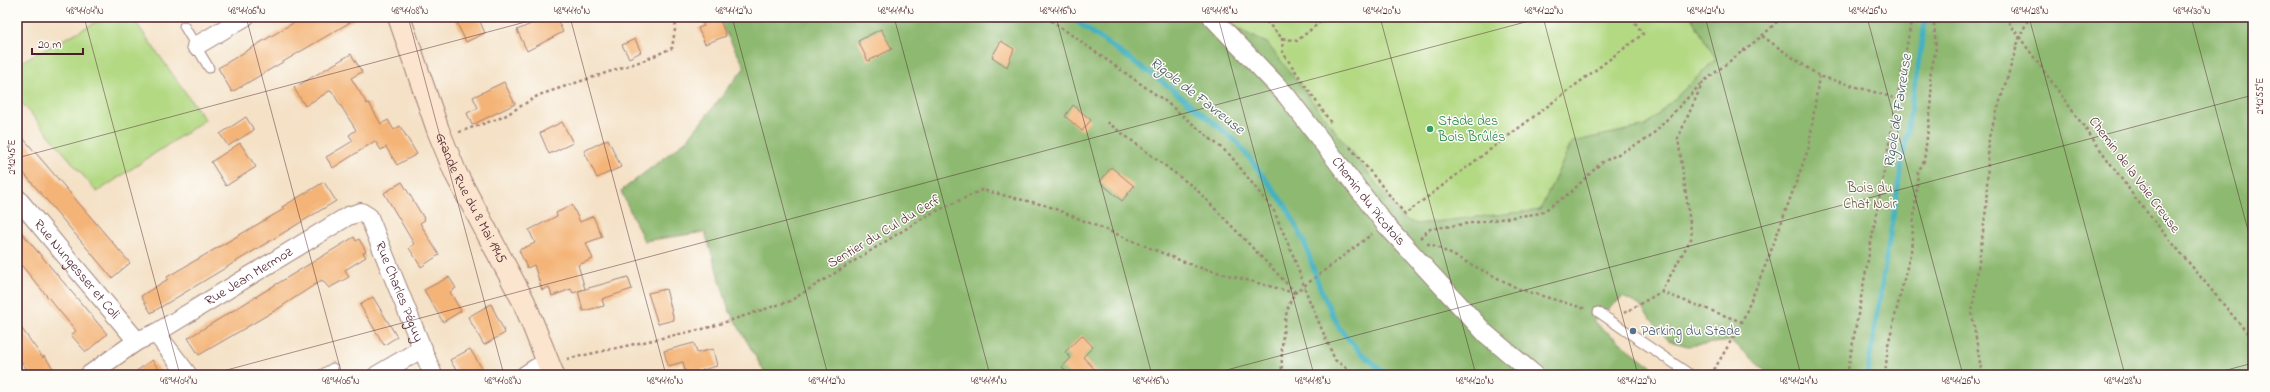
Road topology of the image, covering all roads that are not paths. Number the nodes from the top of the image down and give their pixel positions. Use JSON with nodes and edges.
{"nodes":[{"id":1,"x":245,"y":17,"type":"edge"},
{"id":2,"x":399,"y":17,"type":"edge"},
{"id":3,"x":1212,"y":17,"type":"edge"},
{"id":4,"x":184,"y":26,"type":"dead end"},
{"id":5,"x":196,"y":46,"type":"junction"},
{"id":6,"x":209,"y":68,"type":"dead end"},
{"id":7,"x":17,"y":198,"type":"edge"},
{"id":8,"x":361,"y":212,"type":"joint"},
{"id":9,"x":1598,"y":312,"type":"road end"},
{"id":10,"x":156,"y":333,"type":"junction"},
{"id":11,"x":137,"y":341,"type":"junction"},
{"id":12,"x":423,"y":348,"type":"junction"},
{"id":13,"x":333,"y":368,"type":"dead end"},
{"id":14,"x":551,"y":370,"type":"edge"},
{"id":15,"x":89,"y":375,"type":"edge"},
{"id":16,"x":188,"y":375,"type":"edge"},
{"id":17,"x":321,"y":375,"type":"edge"},
{"id":18,"x":377,"y":375,"type":"edge"},
{"id":19,"x":433,"y":375,"type":"edge"},
{"id":20,"x":525,"y":375,"type":"edge"},
{"id":21,"x":1535,"y":375,"type":"edge"},
{"id":22,"x":1692,"y":375,"type":"edge"}],
"edges":[{"from":1,"to":5,"type":"street"},
{"from":2,"to":14,"type":"main road","name":"Grande Rue du 8 Mai 1945"},
{"from":3,"to":21,"type":"street","name":"Chemin du Picotois"},
{"from":4,"to":5,"type":"lane"},
{"from":5,"to":6,"type":"lane"},
{"from":7,"to":11,"type":"street","name":"Rue Nungesser et Coli"},
{"from":8,"to":10,"type":"street","name":"Rue Jean Mermoz"},
{"from":8,"to":12,"type":"street","name":"Rue Charles Péguy"},
{"from":9,"to":22,"type":"lane"},
{"from":10,"to":11,"type":"street","name":"Rue Jean Mermoz"},
{"from":10,"to":16,"type":"street"},
{"from":11,"to":15,"type":"street","name":"Rue Jean Mermoz"},
{"from":12,"to":18,"type":"street"},
{"from":12,"to":19,"type":"street","name":"Rue Charles Péguy"},
{"from":13,"to":17,"type":"lane"},
{"from":14,"to":20,"type":"street"}]}
